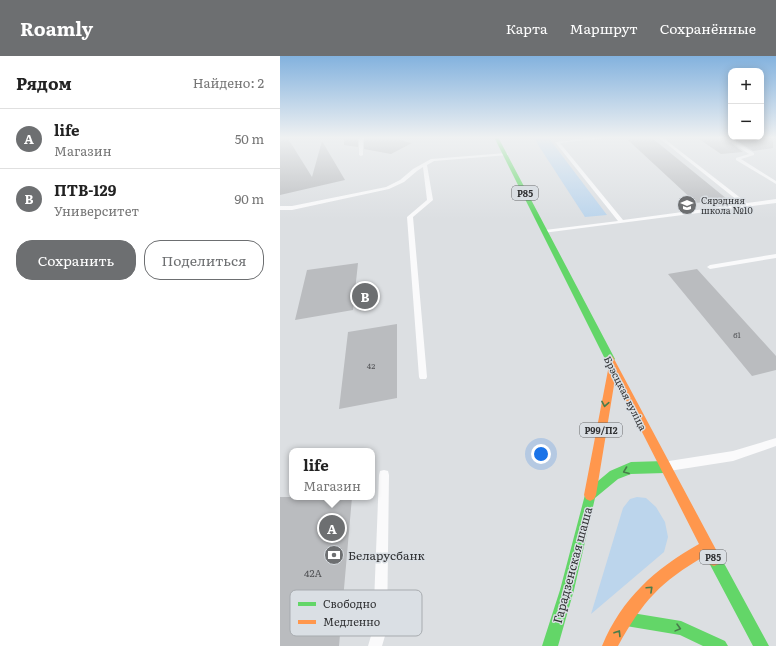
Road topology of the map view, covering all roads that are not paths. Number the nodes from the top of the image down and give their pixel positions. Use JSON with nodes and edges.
{"nodes":[{"id":1,"x":425,"y":164,"type":"edge"},
{"id":2,"x":424,"y":165,"type":"edge"},
{"id":3,"x":511,"y":165,"type":"edge"},
{"id":4,"x":575,"y":165,"type":"edge"},
{"id":5,"x":695,"y":165,"type":"edge"},
{"id":6,"x":746,"y":165,"type":"edge"},
{"id":7,"x":776,"y":184,"type":"edge"},
{"id":8,"x":776,"y":201,"type":"edge"},
{"id":9,"x":746,"y":205,"type":"junction"},
{"id":10,"x":280,"y":208,"type":"edge"},
{"id":11,"x":621,"y":221,"type":"junction"},
{"id":12,"x":545,"y":232,"type":"junction"},
{"id":13,"x":776,"y":256,"type":"edge"},
{"id":14,"x":710,"y":267,"type":"dead end"},
{"id":15,"x":613,"y":366,"type":"junction"},
{"id":16,"x":423,"y":377,"type":"dead end"},
{"id":17,"x":776,"y":442,"type":"edge"},
{"id":18,"x":665,"y":467,"type":"junction"},
{"id":19,"x":384,"y":475,"type":"dead end"},
{"id":20,"x":590,"y":495,"type":"junction"},
{"id":21,"x":708,"y":547,"type":"junction"},
{"id":22,"x":381,"y":590,"type":"edge"},
{"id":23,"x":626,"y":619,"type":"junction"},
{"id":24,"x":378,"y":636,"type":"edge"},
{"id":25,"x":375,"y":646,"type":"edge"},
{"id":26,"x":550,"y":646,"type":"edge"},
{"id":27,"x":610,"y":646,"type":"edge"},
{"id":28,"x":720,"y":646,"type":"edge"},
{"id":29,"x":761,"y":646,"type":"edge"}],
"edges":[{"from":1,"to":16,"type":"lane"},
{"from":2,"to":10,"type":"lane"},
{"from":3,"to":12,"type":"main road","name":"Брэсцкая вуліца","number":"Р85"},
{"from":4,"to":11,"type":"lane"},
{"from":5,"to":9,"type":"lane"},
{"from":6,"to":7,"type":"lane"},
{"from":8,"to":9,"type":"lane"},
{"from":9,"to":11,"type":"lane"},
{"from":11,"to":12,"type":"lane"},
{"from":12,"to":15,"type":"main road","name":"Брэсцкая вуліца","number":"Р85"},
{"from":13,"to":14,"type":"lane"},
{"from":15,"to":18,"type":"main road","name":"Брэсцкая вуліца","number":"Р85"},
{"from":15,"to":20,"type":"main road","number":"Р99/П2","one_way":true},
{"from":17,"to":18,"type":"lane"},
{"from":18,"to":20,"type":"main road","name":"Гарадзенская шаша","one_way":true},
{"from":18,"to":21,"type":"main road","name":"Брэсцкая вуліца","number":"Р85"},
{"from":19,"to":22,"type":"lane"},
{"from":20,"to":26,"type":"main road","name":"Гарадзенская шаша","number":"Р99/П2"},
{"from":23,"to":21,"type":"main road","one_way":true},
{"from":21,"to":29,"type":"main road","name":"Брэсцкая вуліца","number":"Р85"},
{"from":27,"to":23,"type":"main road","one_way":true},
{"from":23,"to":28,"type":"main road","one_way":true},
{"from":24,"to":25,"type":"lane"}]}
